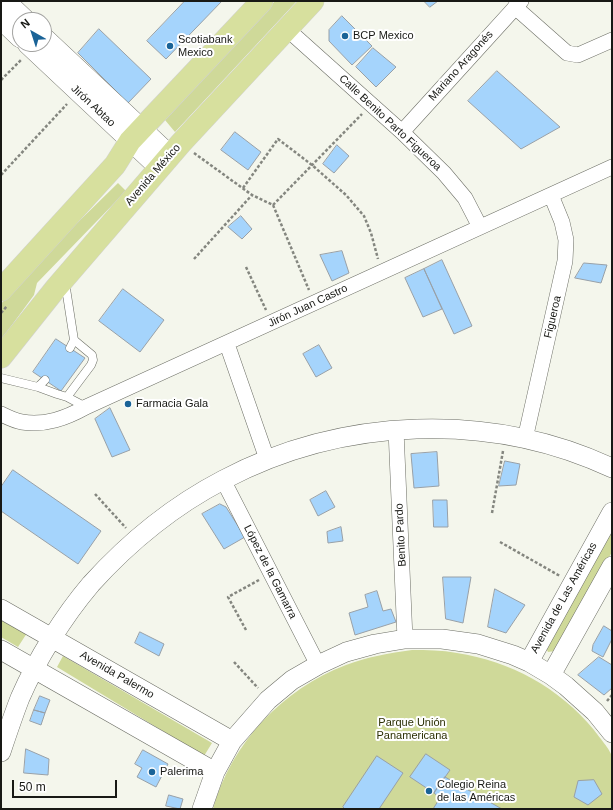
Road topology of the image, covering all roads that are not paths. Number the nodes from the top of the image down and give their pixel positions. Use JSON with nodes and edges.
{"nodes":[{"id":1,"x":6,"y":1,"type":"edge"},
{"id":2,"x":313,"y":1,"type":"edge"},
{"id":3,"x":260,"y":2,"type":"edge"},
{"id":4,"x":518,"y":4,"type":"edge"},
{"id":5,"x":18,"y":12,"type":"edge"},
{"id":6,"x":1,"y":20,"type":"edge"},
{"id":7,"x":12,"y":28,"type":"edge"},
{"id":8,"x":287,"y":29,"type":"junction"},
{"id":9,"x":612,"y":40,"type":"edge"},
{"id":10,"x":40,"y":52,"type":"edge"},
{"id":11,"x":42,"y":52,"type":"edge"},
{"id":12,"x":402,"y":132,"type":"junction"},
{"id":13,"x":135,"y":134,"type":"junction"},
{"id":14,"x":170,"y":155,"type":"junction"},
{"id":15,"x":612,"y":167,"type":"edge"},
{"id":16,"x":551,"y":195,"type":"junction"},
{"id":17,"x":480,"y":227,"type":"junction"},
{"id":18,"x":64,"y":279,"type":"junction"},
{"id":19,"x":1,"y":290,"type":"edge"},
{"id":20,"x":74,"y":340,"type":"junction"},
{"id":21,"x":226,"y":344,"type":"junction"},
{"id":22,"x":70,"y":348,"type":"dead end"},
{"id":23,"x":1,"y":357,"type":"edge"},
{"id":24,"x":1,"y":378,"type":"edge"},
{"id":25,"x":45,"y":380,"type":"dead end"},
{"id":26,"x":38,"y":387,"type":"junction"},
{"id":27,"x":67,"y":397,"type":"junction"},
{"id":28,"x":86,"y":408,"type":"junction"},
{"id":29,"x":1,"y":414,"type":"edge"},
{"id":30,"x":396,"y":430,"type":"junction"},
{"id":31,"x":525,"y":439,"type":"junction"},
{"id":32,"x":267,"y":459,"type":"junction"},
{"id":33,"x":612,"y":468,"type":"edge"},
{"id":34,"x":223,"y":480,"type":"junction"},
{"id":35,"x":612,"y":512,"type":"edge"},
{"id":36,"x":612,"y":566,"type":"edge"},
{"id":37,"x":1,"y":609,"type":"edge"},
{"id":38,"x":52,"y":638,"type":"junction"},
{"id":39,"x":405,"y":639,"type":"junction"},
{"id":40,"x":1,"y":650,"type":"edge"},
{"id":41,"x":528,"y":662,"type":"junction"},
{"id":42,"x":318,"y":665,"type":"junction"},
{"id":43,"x":35,"y":669,"type":"junction"},
{"id":44,"x":551,"y":675,"type":"junction"},
{"id":45,"x":612,"y":733,"type":"edge"},
{"id":46,"x":232,"y":741,"type":"junction"},
{"id":47,"x":1,"y":752,"type":"edge"},
{"id":48,"x":215,"y":772,"type":"junction"},
{"id":49,"x":202,"y":809,"type":"edge"}],
"edges":[{"from":1,"to":5,"type":"street"},
{"from":2,"to":8,"type":"main road","name":"Avenida México"},
{"from":3,"to":13,"type":"main road"},
{"from":4,"to":9,"type":"street"},
{"from":4,"to":12,"type":"street","name":"Mariano Aragonés"},
{"from":6,"to":7,"type":"street","name":"Jirón Abtao"},
{"from":8,"to":12,"type":"street","name":"Calle Benito Parto Figueroa"},
{"from":8,"to":14,"type":"main road","name":"Avenida México"},
{"from":10,"to":13,"type":"street","name":"Jirón Abtao"},
{"from":11,"to":13,"type":"street","name":"Jirón Abtao"},
{"from":12,"to":17,"type":"street","name":"Calle Benito Parto Figueroa"},
{"from":13,"to":14,"type":"street","name":"Jirón Abtao"},
{"from":13,"to":19,"type":"main road"},
{"from":14,"to":18,"type":"main road","name":"Avenida México"},
{"from":15,"to":16,"type":"street","name":"Jirón Juan Castro"},
{"from":16,"to":17,"type":"street","name":"Jirón Juan Castro"},
{"from":16,"to":31,"type":"street","name":"Figueroa"},
{"from":17,"to":21,"type":"street","name":"Jirón Juan Castro"},
{"from":18,"to":20,"type":"lane"},
{"from":18,"to":23,"type":"main road","name":"Avenida México"},
{"from":20,"to":22,"type":"lane"},
{"from":20,"to":27,"type":"lane"},
{"from":21,"to":28,"type":"street","name":"Jirón Juan Castro"},
{"from":21,"to":32,"type":"street"},
{"from":24,"to":26,"type":"lane"},
{"from":25,"to":26,"type":"lane"},
{"from":26,"to":27,"type":"lane"},
{"from":27,"to":28,"type":"lane"},
{"from":28,"to":29,"type":"street","name":"Jirón Juan Castro"},
{"from":30,"to":31,"type":"street"},
{"from":30,"to":32,"type":"street"},
{"from":30,"to":39,"type":"street","name":"Benito Pardo"},
{"from":31,"to":33,"type":"street"},
{"from":32,"to":34,"type":"street"},
{"from":34,"to":38,"type":"street"},
{"from":34,"to":42,"type":"street","name":"López de la Gamarra"},
{"from":35,"to":41,"type":"street","name":"Avenida de Las Américas"},
{"from":36,"to":44,"type":"street"},
{"from":37,"to":38,"type":"street","name":"Avenida Palermo"},
{"from":38,"to":43,"type":"street"},
{"from":38,"to":46,"type":"street","name":"Avenida Palermo"},
{"from":39,"to":41,"type":"street"},
{"from":39,"to":42,"type":"street"},
{"from":40,"to":43,"type":"street"},
{"from":41,"to":44,"type":"street"},
{"from":42,"to":46,"type":"street"},
{"from":43,"to":47,"type":"street"},
{"from":43,"to":48,"type":"street"},
{"from":44,"to":45,"type":"street"},
{"from":46,"to":48,"type":"street"},
{"from":48,"to":49,"type":"street"}]}
